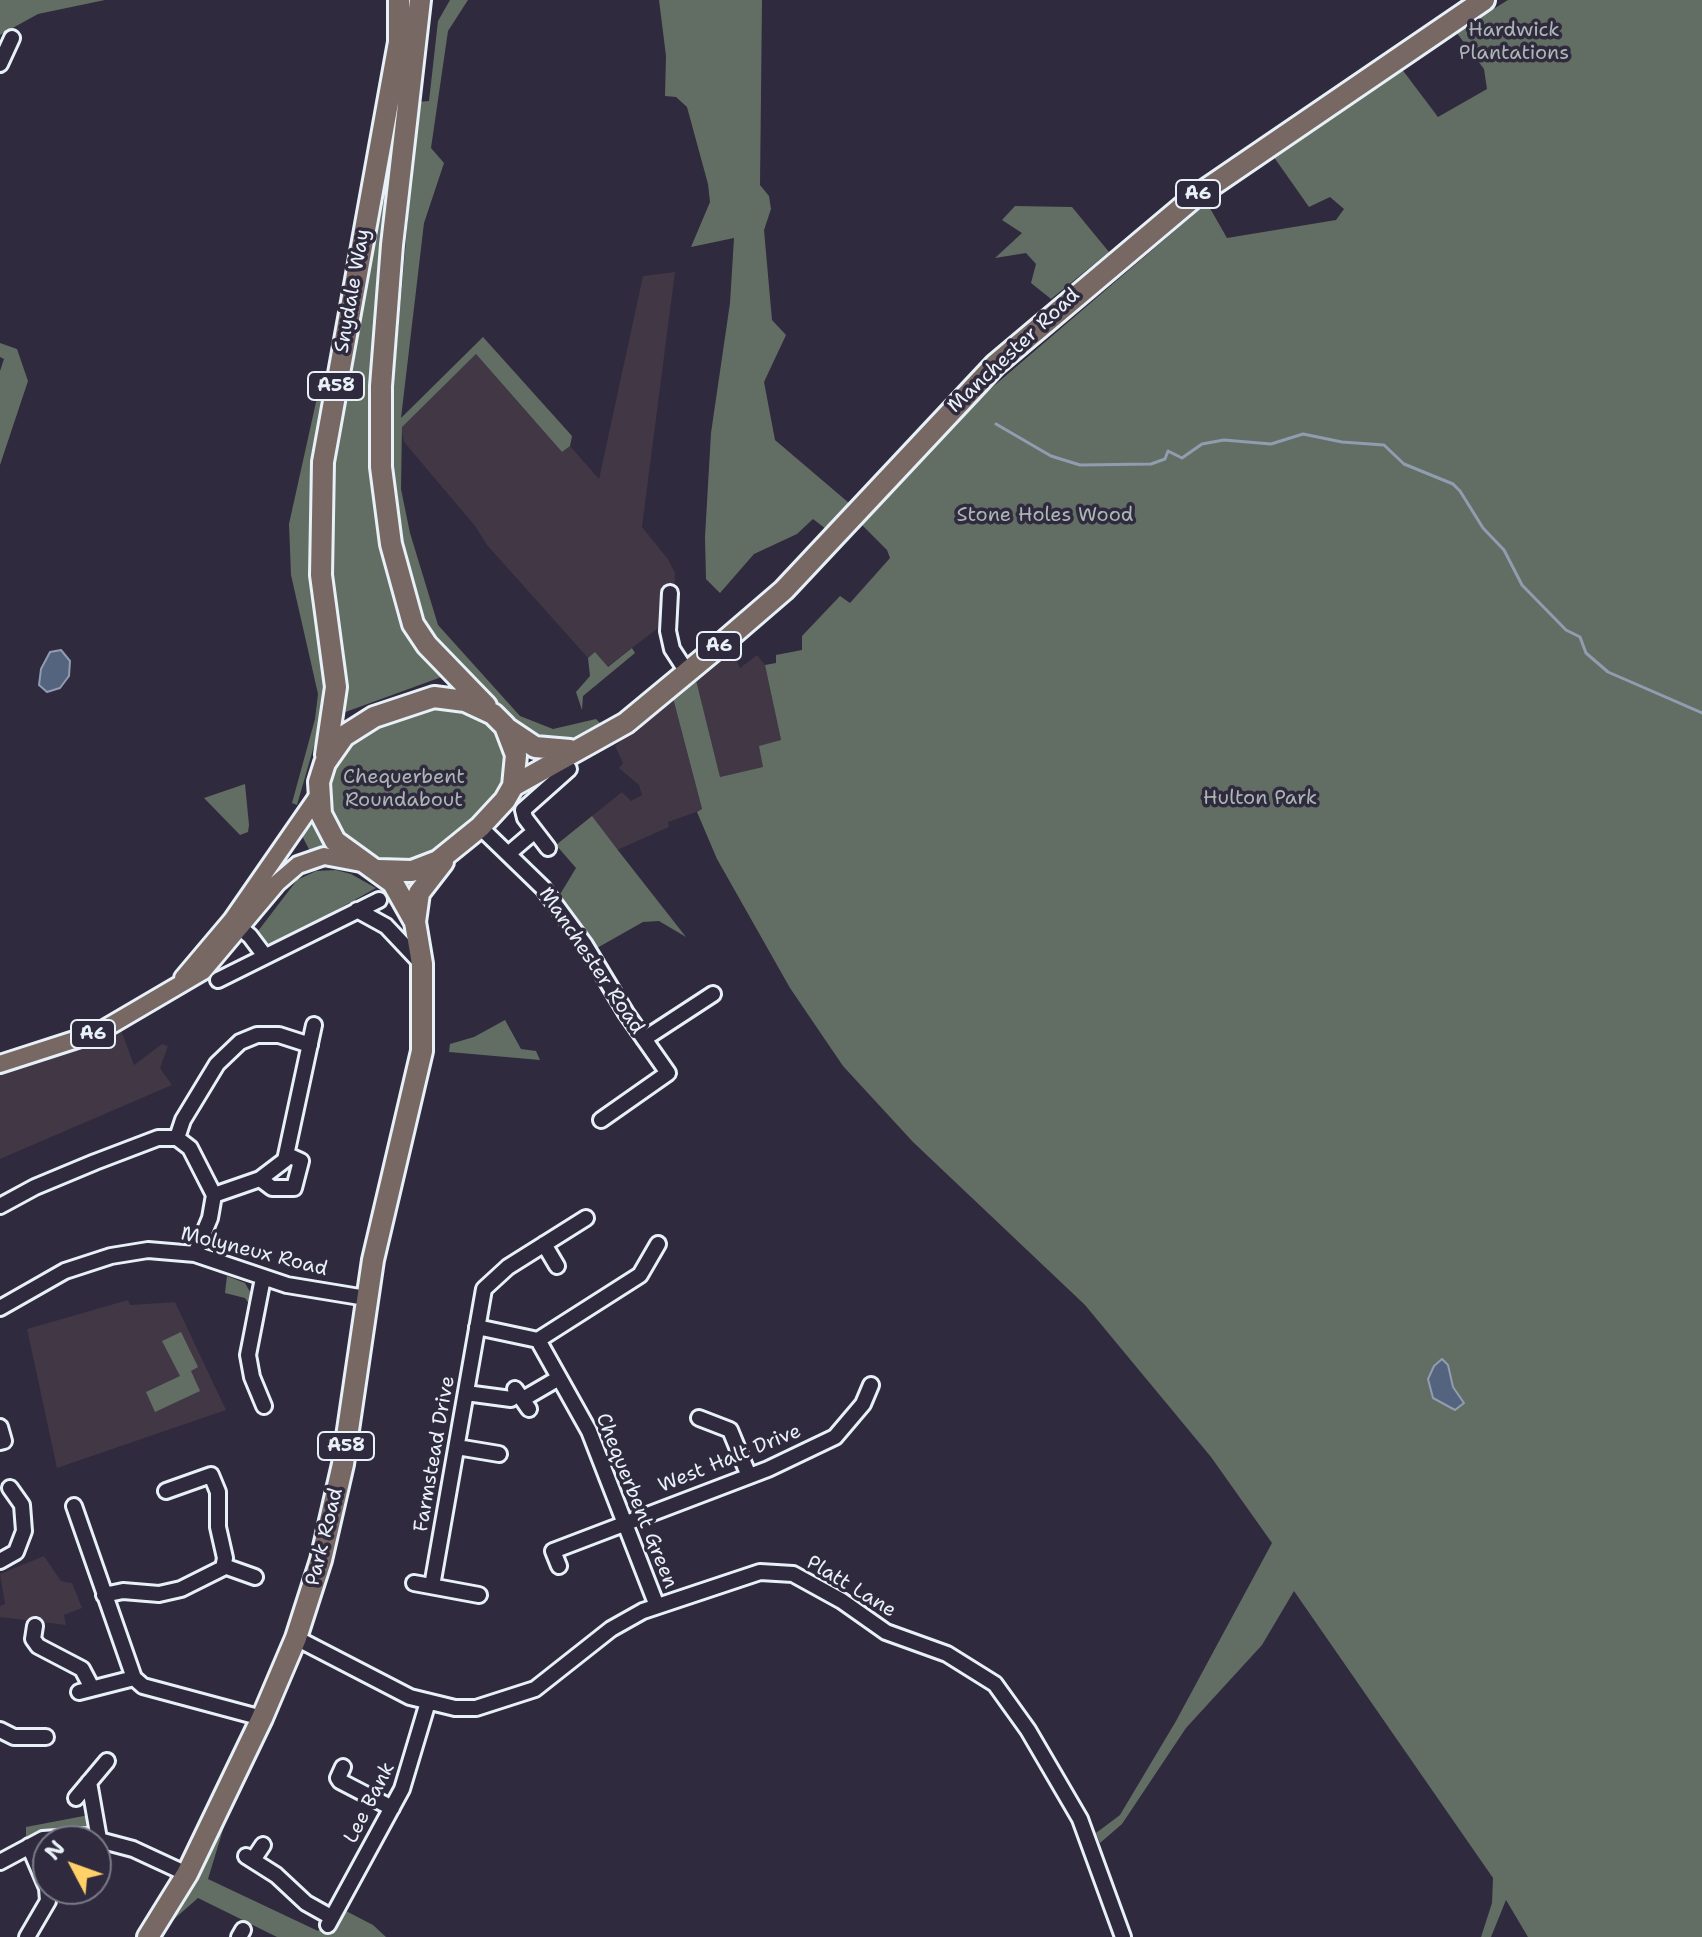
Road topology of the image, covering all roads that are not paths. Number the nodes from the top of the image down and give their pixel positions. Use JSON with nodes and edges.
{"nodes":[{"id":1,"x":420,"y":0,"type":"edge"},
{"id":2,"x":1484,"y":0,"type":"edge"},
{"id":3,"x":400,"y":5,"type":"edge"},
{"id":4,"x":12,"y":38,"type":"dead end"},
{"id":5,"x":0,"y":64,"type":"edge"},
{"id":6,"x":670,"y":593,"type":"dead end"},
{"id":7,"x":687,"y":672,"type":"junction"},
{"id":8,"x":499,"y":720,"type":"junction"},
{"id":9,"x":583,"y":747,"type":"junction"},
{"id":10,"x":325,"y":763,"type":"junction"},
{"id":11,"x":569,"y":769,"type":"dead end"},
{"id":12,"x":513,"y":786,"type":"junction"},
{"id":13,"x":318,"y":796,"type":"junction"},
{"id":14,"x":480,"y":827,"type":"junction"},
{"id":15,"x":535,"y":831,"type":"junction"},
{"id":16,"x":548,"y":848,"type":"dead end"},
{"id":17,"x":454,"y":850,"type":"junction"},
{"id":18,"x":508,"y":854,"type":"junction"},
{"id":19,"x":370,"y":866,"type":"junction"},
{"id":20,"x":379,"y":900,"type":"dead end"},
{"id":21,"x":357,"y":910,"type":"junction"},
{"id":22,"x":415,"y":922,"type":"junction"},
{"id":23,"x":237,"y":924,"type":"junction"},
{"id":24,"x":265,"y":956,"type":"junction"},
{"id":25,"x":422,"y":964,"type":"junction"},
{"id":26,"x":218,"y":980,"type":"dead end"},
{"id":27,"x":713,"y":994,"type":"dead end"},
{"id":28,"x":314,"y":1025,"type":"dead end"},
{"id":29,"x":644,"y":1039,"type":"junction"},
{"id":30,"x":310,"y":1045,"type":"junction"},
{"id":31,"x":0,"y":1064,"type":"edge"},
{"id":32,"x":601,"y":1120,"type":"dead end"},
{"id":33,"x":177,"y":1138,"type":"junction"},
{"id":34,"x":288,"y":1155,"type":"junction"},
{"id":35,"x":260,"y":1179,"type":"junction"},
{"id":36,"x":214,"y":1195,"type":"junction"},
{"id":37,"x":0,"y":1206,"type":"edge"},
{"id":38,"x":586,"y":1218,"type":"dead end"},
{"id":39,"x":544,"y":1244,"type":"junction"},
{"id":40,"x":658,"y":1244,"type":"dead end"},
{"id":41,"x":195,"y":1254,"type":"junction"},
{"id":42,"x":557,"y":1266,"type":"dead end"},
{"id":43,"x":263,"y":1278,"type":"junction"},
{"id":44,"x":366,"y":1298,"type":"junction"},
{"id":45,"x":0,"y":1308,"type":"edge"},
{"id":46,"x":477,"y":1327,"type":"junction"},
{"id":47,"x":538,"y":1340,"type":"junction"},
{"id":48,"x":559,"y":1378,"type":"junction"},
{"id":49,"x":871,"y":1385,"type":"dead end"},
{"id":50,"x":466,"y":1393,"type":"junction"},
{"id":51,"x":264,"y":1406,"type":"dead end"},
{"id":52,"x":699,"y":1418,"type":"dead end"},
{"id":53,"x":0,"y":1427,"type":"edge"},
{"id":54,"x":0,"y":1442,"type":"edge"},
{"id":55,"x":457,"y":1447,"type":"junction"},
{"id":56,"x":494,"y":1456,"type":"dead end"},
{"id":57,"x":749,"y":1476,"type":"junction"},
{"id":58,"x":10,"y":1488,"type":"dead end"},
{"id":59,"x":166,"y":1491,"type":"dead end"},
{"id":60,"x":80,"y":1509,"type":"dead end"},
{"id":61,"x":623,"y":1521,"type":"junction"},
{"id":62,"x":0,"y":1561,"type":"edge"},
{"id":63,"x":224,"y":1566,"type":"junction"},
{"id":64,"x":559,"y":1566,"type":"dead end"},
{"id":65,"x":255,"y":1577,"type":"dead end"},
{"id":66,"x":414,"y":1583,"type":"dead end"},
{"id":67,"x":432,"y":1586,"type":"junction"},
{"id":68,"x":104,"y":1595,"type":"junction"},
{"id":69,"x":479,"y":1595,"type":"dead end"},
{"id":70,"x":657,"y":1606,"type":"junction"},
{"id":71,"x":35,"y":1626,"type":"dead end"},
{"id":72,"x":296,"y":1638,"type":"junction"},
{"id":73,"x":134,"y":1678,"type":"junction"},
{"id":74,"x":428,"y":1702,"type":"junction"},
{"id":75,"x":262,"y":1718,"type":"junction"},
{"id":76,"x":0,"y":1730,"type":"edge"},
{"id":77,"x":48,"y":1738,"type":"dead end"},
{"id":78,"x":107,"y":1761,"type":"dead end"},
{"id":79,"x":339,"y":1781,"type":"dead end"},
{"id":80,"x":89,"y":1782,"type":"junction"},
{"id":81,"x":76,"y":1798,"type":"dead end"},
{"id":82,"x":392,"y":1808,"type":"junction"},
{"id":83,"x":97,"y":1825,"type":"edge"},
{"id":84,"x":112,"y":1844,"type":"edge"},
{"id":85,"x":32,"y":1845,"type":"edge"},
{"id":86,"x":263,"y":1845,"type":"dead end"},
{"id":87,"x":29,"y":1846,"type":"junction"},
{"id":88,"x":0,"y":1862,"type":"edge"},
{"id":89,"x":187,"y":1874,"type":"junction"},
{"id":90,"x":27,"y":1937,"type":"edge"},
{"id":91,"x":148,"y":1937,"type":"edge"},
{"id":92,"x":1123,"y":1937,"type":"edge"}],
"edges":[{"from":1,"to":8,"type":"highway","name":"Snydale Way","number":"A58"},
{"from":2,"to":7,"type":"highway","name":"Manchester Road","number":"A6"},
{"from":3,"to":10,"type":"highway","name":"Snydale Way","number":"A58"},
{"from":4,"to":5,"type":"street"},
{"from":6,"to":7,"type":"street"},
{"from":7,"to":9,"type":"highway","name":"Manchester Road","number":"A6"},
{"from":8,"to":9,"type":"highway","name":"Manchester Road","number":"A6"},
{"from":8,"to":10,"type":"highway","number":"A58"},
{"from":8,"to":12,"type":"highway","number":"A58"},
{"from":9,"to":12,"type":"highway","name":"Manchester Road","number":"A6"},
{"from":10,"to":13,"type":"highway","number":"A58"},
{"from":11,"to":15,"type":"street"},
{"from":12,"to":14,"type":"highway","number":"A58"},
{"from":13,"to":19,"type":"highway","number":"A58"},
{"from":13,"to":23,"type":"main road","number":"A6"},
{"from":14,"to":17,"type":"highway","number":"A58"},
{"from":14,"to":18,"type":"street","name":"Manchester Road"},
{"from":15,"to":16,"type":"street"},
{"from":15,"to":18,"type":"street"},
{"from":17,"to":19,"type":"highway","number":"A58"},
{"from":17,"to":22,"type":"highway","name":"Park Road","number":"A58"},
{"from":18,"to":29,"type":"street","name":"Manchester Road"},
{"from":19,"to":22,"type":"highway","name":"Park Road","number":"A58"},
{"from":19,"to":23,"type":"main road","number":"A6"},
{"from":20,"to":21,"type":"street"},
{"from":21,"to":24,"type":"street"},
{"from":21,"to":25,"type":"street"},
{"from":22,"to":25,"type":"highway","name":"Park Road","number":"A58"},
{"from":23,"to":24,"type":"street"},
{"from":23,"to":31,"type":"main road","number":"A6"},
{"from":24,"to":26,"type":"street"},
{"from":25,"to":44,"type":"highway","name":"Park Road","number":"A58"},
{"from":27,"to":29,"type":"street"},
{"from":28,"to":30,"type":"street"},
{"from":29,"to":32,"type":"street","name":"Manchester Road"},
{"from":30,"to":33,"type":"street"},
{"from":30,"to":34,"type":"street"},
{"from":33,"to":36,"type":"street"},
{"from":33,"to":37,"type":"street"},
{"from":34,"to":35,"type":"street"},
{"from":34,"to":35,"type":"street"},
{"from":35,"to":36,"type":"street"},
{"from":36,"to":41,"type":"street"},
{"from":38,"to":39,"type":"street","name":"Farmstead Drive"},
{"from":39,"to":42,"type":"street"},
{"from":39,"to":46,"type":"street","name":"Farmstead Drive"},
{"from":40,"to":47,"type":"street"},
{"from":41,"to":43,"type":"street","name":"Molyneux Road"},
{"from":41,"to":45,"type":"street","name":"Molyneux Road"},
{"from":43,"to":44,"type":"street","name":"Molyneux Road"},
{"from":43,"to":51,"type":"street"},
{"from":44,"to":72,"type":"highway","name":"Park Road","number":"A58"},
{"from":46,"to":47,"type":"street"},
{"from":46,"to":50,"type":"street","name":"Farmstead Drive"},
{"from":47,"to":48,"type":"street","name":"Chequerbent Green"},
{"from":48,"to":50,"type":"street"},
{"from":48,"to":61,"type":"street","name":"Chequerbent Green"},
{"from":49,"to":57,"type":"street","name":"West Halt Drive"},
{"from":50,"to":55,"type":"street","name":"Farmstead Drive"},
{"from":52,"to":57,"type":"street"},
{"from":53,"to":54,"type":"street"},
{"from":55,"to":56,"type":"street"},
{"from":55,"to":67,"type":"street","name":"Farmstead Drive"},
{"from":57,"to":61,"type":"street","name":"West Halt Drive"},
{"from":58,"to":62,"type":"street"},
{"from":59,"to":63,"type":"street"},
{"from":60,"to":68,"type":"street"},
{"from":61,"to":64,"type":"street","name":"West Halt Drive"},
{"from":61,"to":70,"type":"street","name":"Chequerbent Green"},
{"from":63,"to":65,"type":"street"},
{"from":63,"to":68,"type":"street"},
{"from":66,"to":67,"type":"street"},
{"from":67,"to":69,"type":"street"},
{"from":68,"to":73,"type":"street"},
{"from":70,"to":74,"type":"street","name":"Platt Lane"},
{"from":70,"to":92,"type":"street","name":"Platt Lane"},
{"from":71,"to":73,"type":"street"},
{"from":72,"to":74,"type":"street","name":"Platt Lane"},
{"from":72,"to":75,"type":"highway","name":"Park Road","number":"A58"},
{"from":73,"to":75,"type":"street"},
{"from":74,"to":82,"type":"street","name":"Lee Bank"},
{"from":75,"to":89,"type":"highway","name":"Park Road","number":"A58"},
{"from":76,"to":77,"type":"street"},
{"from":78,"to":80,"type":"street"},
{"from":79,"to":82,"type":"street"},
{"from":80,"to":81,"type":"street"},
{"from":80,"to":83,"type":"street"},
{"from":82,"to":86,"type":"street","name":"Lee Bank"},
{"from":84,"to":89,"type":"street"},
{"from":85,"to":87,"type":"street"},
{"from":87,"to":88,"type":"street"},
{"from":87,"to":90,"type":"street"},
{"from":89,"to":91,"type":"highway","name":"Park Road","number":"A58"}]}
